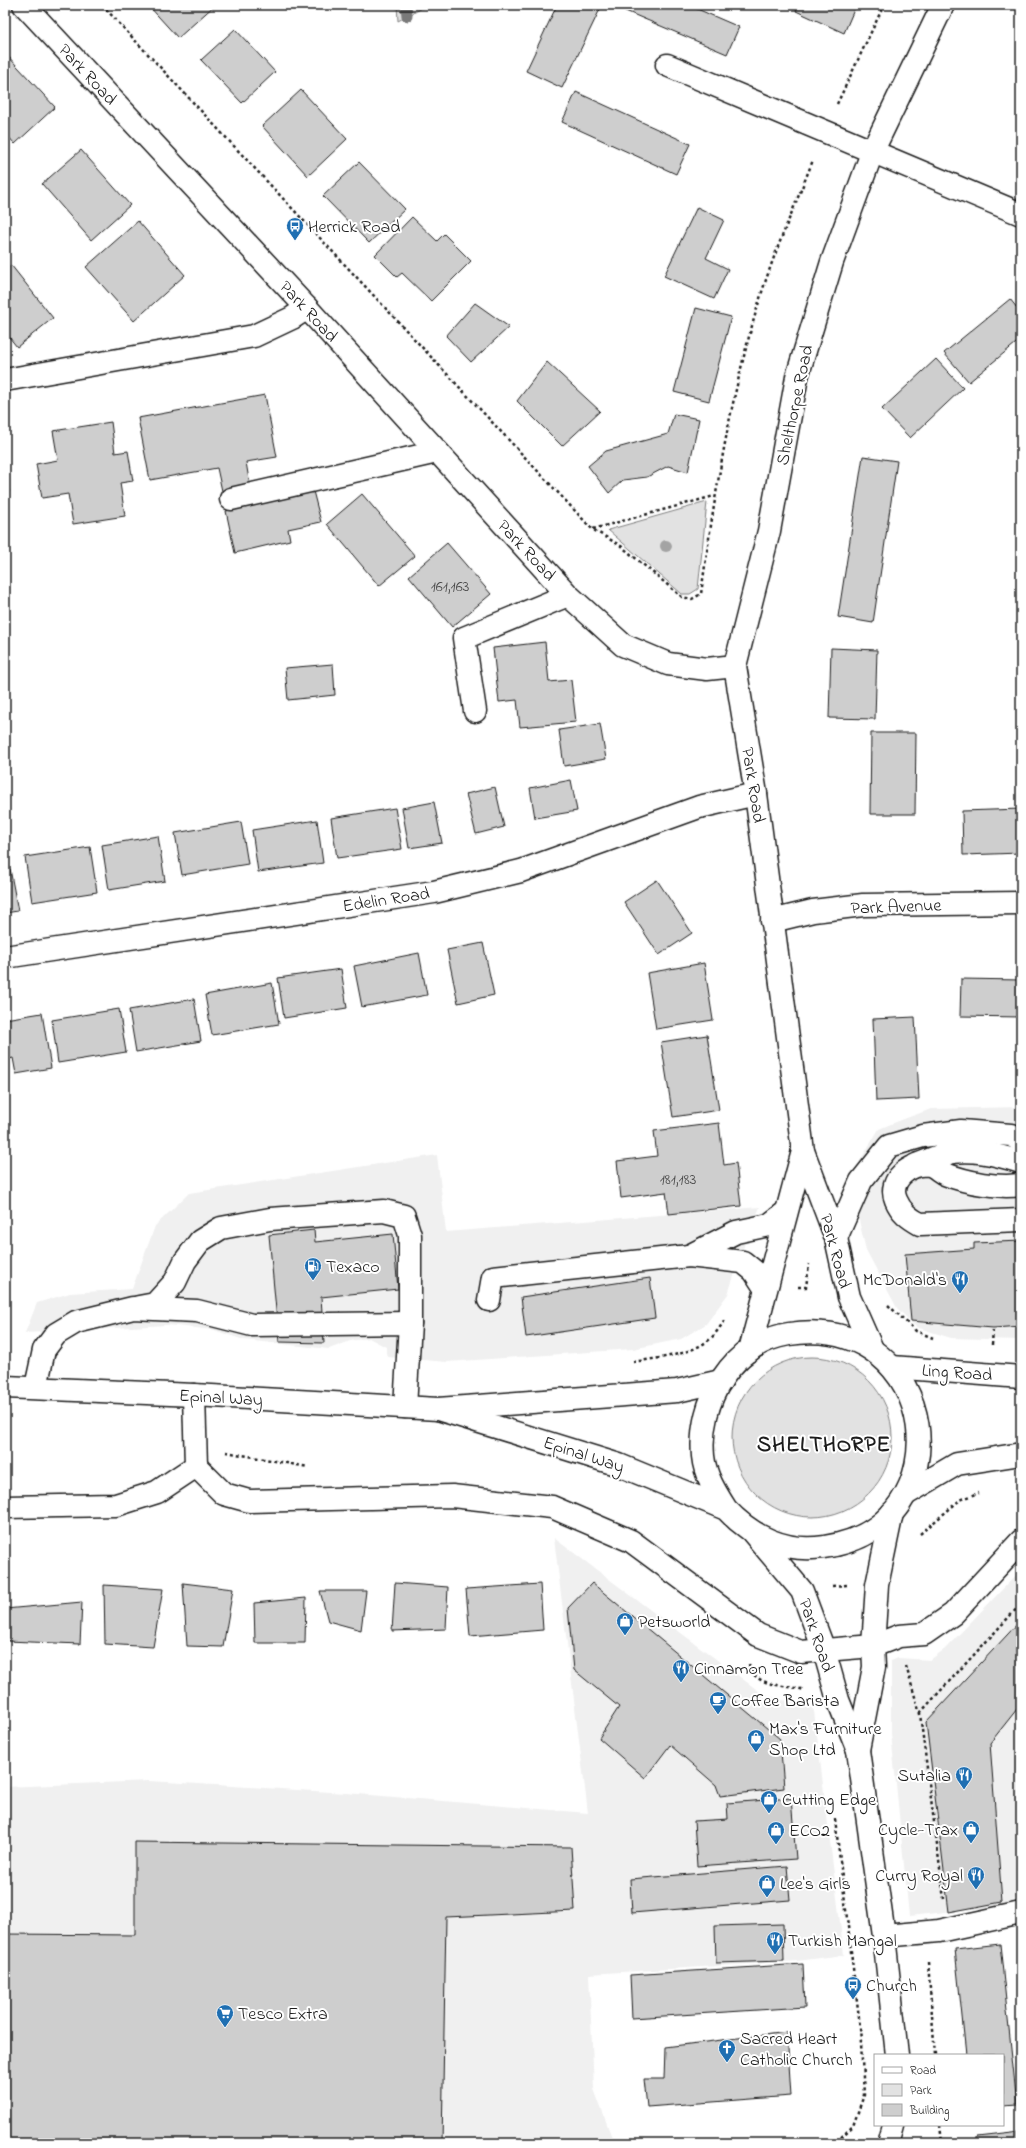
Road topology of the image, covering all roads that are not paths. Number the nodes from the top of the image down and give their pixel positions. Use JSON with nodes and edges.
{"nodes":[{"id":1,"x":24,"y":5,"type":"edge"},
{"id":2,"x":943,"y":5,"type":"edge"},
{"id":3,"x":667,"y":65,"type":"dead end"},
{"id":4,"x":873,"y":150,"type":"junction"},
{"id":5,"x":1021,"y":214,"type":"edge"},
{"id":6,"x":307,"y":308,"type":"junction"},
{"id":7,"x":5,"y":380,"type":"edge"},
{"id":8,"x":437,"y":452,"type":"junction"},
{"id":9,"x":231,"y":499,"type":"dead end"},
{"id":10,"x":568,"y":595,"type":"junction"},
{"id":11,"x":735,"y":666,"type":"junction"},
{"id":12,"x":475,"y":711,"type":"dead end"},
{"id":13,"x":756,"y":794,"type":"junction"},
{"id":14,"x":1021,"y":903,"type":"edge"},
{"id":15,"x":772,"y":921,"type":"junction"},
{"id":16,"x":5,"y":957,"type":"edge"},
{"id":17,"x":1021,"y":1141,"type":"edge"},
{"id":18,"x":803,"y":1151,"type":"junction"},
{"id":19,"x":1021,"y":1162,"type":"edge"},
{"id":20,"x":915,"y":1165,"type":"junction"},
{"id":21,"x":1021,"y":1185,"type":"edge"},
{"id":22,"x":786,"y":1212,"type":"junction"},
{"id":23,"x":1021,"y":1220,"type":"edge"},
{"id":24,"x":836,"y":1238,"type":"junction"},
{"id":25,"x":689,"y":1256,"type":"junction"},
{"id":26,"x":766,"y":1288,"type":"junction"},
{"id":27,"x":489,"y":1300,"type":"dead end"},
{"id":28,"x":134,"y":1308,"type":"junction"},
{"id":29,"x":410,"y":1323,"type":"junction"},
{"id":30,"x":872,"y":1349,"type":"junction"},
{"id":31,"x":750,"y":1350,"type":"junction"},
{"id":32,"x":892,"y":1367,"type":"junction"},
{"id":33,"x":1021,"y":1377,"type":"edge"},
{"id":34,"x":721,"y":1381,"type":"junction"},
{"id":35,"x":5,"y":1387,"type":"edge"},
{"id":36,"x":36,"y":1387,"type":"junction"},
{"id":37,"x":194,"y":1395,"type":"junction"},
{"id":38,"x":405,"y":1407,"type":"junction"},
{"id":39,"x":438,"y":1409,"type":"junction"},
{"id":40,"x":1021,"y":1454,"type":"edge"},
{"id":41,"x":196,"y":1466,"type":"junction"},
{"id":42,"x":906,"y":1494,"type":"junction"},
{"id":43,"x":5,"y":1507,"type":"edge"},
{"id":44,"x":726,"y":1509,"type":"junction"},
{"id":45,"x":892,"y":1513,"type":"junction"},
{"id":46,"x":753,"y":1533,"type":"junction"},
{"id":47,"x":1021,"y":1541,"type":"edge"},
{"id":48,"x":873,"y":1646,"type":"junction"},
{"id":49,"x":824,"y":1650,"type":"junction"},
{"id":50,"x":858,"y":1750,"type":"junction"},
{"id":51,"x":1021,"y":1913,"type":"edge"},
{"id":52,"x":884,"y":1936,"type":"junction"},
{"id":53,"x":897,"y":2054,"type":"edge"},
{"id":54,"x":893,"y":2126,"type":"edge"},
{"id":55,"x":888,"y":2143,"type":"edge"}],
"edges":[{"from":1,"to":6,"type":"street","name":"Park Road"},
{"from":2,"to":4,"type":"street","name":"Shelthorpe Road"},
{"from":3,"to":4,"type":"street"},
{"from":4,"to":5,"type":"street"},
{"from":4,"to":11,"type":"street","name":"Shelthorpe Road"},
{"from":6,"to":7,"type":"street"},
{"from":6,"to":8,"type":"street","name":"Park Road"},
{"from":8,"to":9,"type":"street"},
{"from":8,"to":10,"type":"street","name":"Park Road"},
{"from":10,"to":11,"type":"street","name":"Park Road"},
{"from":10,"to":12,"type":"street"},
{"from":11,"to":13,"type":"street","name":"Park Road"},
{"from":13,"to":15,"type":"street","name":"Park Road"},
{"from":13,"to":16,"type":"street","name":"Edelin Road"},
{"from":14,"to":15,"type":"street","name":"Park Avenue"},
{"from":15,"to":18,"type":"street","name":"Park Road"},
{"from":17,"to":24,"type":"street"},
{"from":18,"to":22,"type":"street","name":"Park Road"},
{"from":18,"to":24,"type":"street","name":"Park Road"},
{"from":19,"to":20,"type":"street"},
{"from":20,"to":21,"type":"street"},
{"from":20,"to":23,"type":"street"},
{"from":22,"to":25,"type":"street"},
{"from":22,"to":26,"type":"street","name":"Park Road"},
{"from":24,"to":30,"type":"street","name":"Park Road"},
{"from":25,"to":26,"type":"street"},
{"from":25,"to":27,"type":"street"},
{"from":26,"to":31,"type":"street","name":"Park Road"},
{"from":28,"to":29,"type":"street"},
{"from":28,"to":29,"type":"street"},
{"from":28,"to":36,"type":"street"},
{"from":29,"to":38,"type":"street"},
{"from":30,"to":31,"type":"street"},
{"from":30,"to":32,"type":"street"},
{"from":31,"to":34,"type":"street"},
{"from":32,"to":33,"type":"street","name":"Ling Road"},
{"from":32,"to":42,"type":"street"},
{"from":34,"to":39,"type":"street","name":"Epinal Way"},
{"from":34,"to":44,"type":"street"},
{"from":35,"to":36,"type":"street","name":"Epinal Way"},
{"from":36,"to":37,"type":"street","name":"Epinal Way"},
{"from":37,"to":38,"type":"street","name":"Epinal Way"},
{"from":37,"to":41,"type":"street"},
{"from":38,"to":39,"type":"street","name":"Epinal Way"},
{"from":39,"to":44,"type":"street","name":"Epinal Way"},
{"from":40,"to":42,"type":"street"},
{"from":41,"to":43,"type":"street"},
{"from":41,"to":49,"type":"street"},
{"from":42,"to":45,"type":"street"},
{"from":44,"to":46,"type":"street"},
{"from":45,"to":46,"type":"street"},
{"from":45,"to":48,"type":"street","name":"Park Road"},
{"from":46,"to":49,"type":"street","name":"Park Road"},
{"from":47,"to":48,"type":"street"},
{"from":48,"to":49,"type":"street"},
{"from":48,"to":50,"type":"street","name":"Park Road"},
{"from":49,"to":50,"type":"street","name":"Park Road"},
{"from":50,"to":52,"type":"street","name":"Park Road"},
{"from":51,"to":52,"type":"street"},
{"from":52,"to":53,"type":"street","name":"Park Road"},
{"from":54,"to":55,"type":"street"}]}
